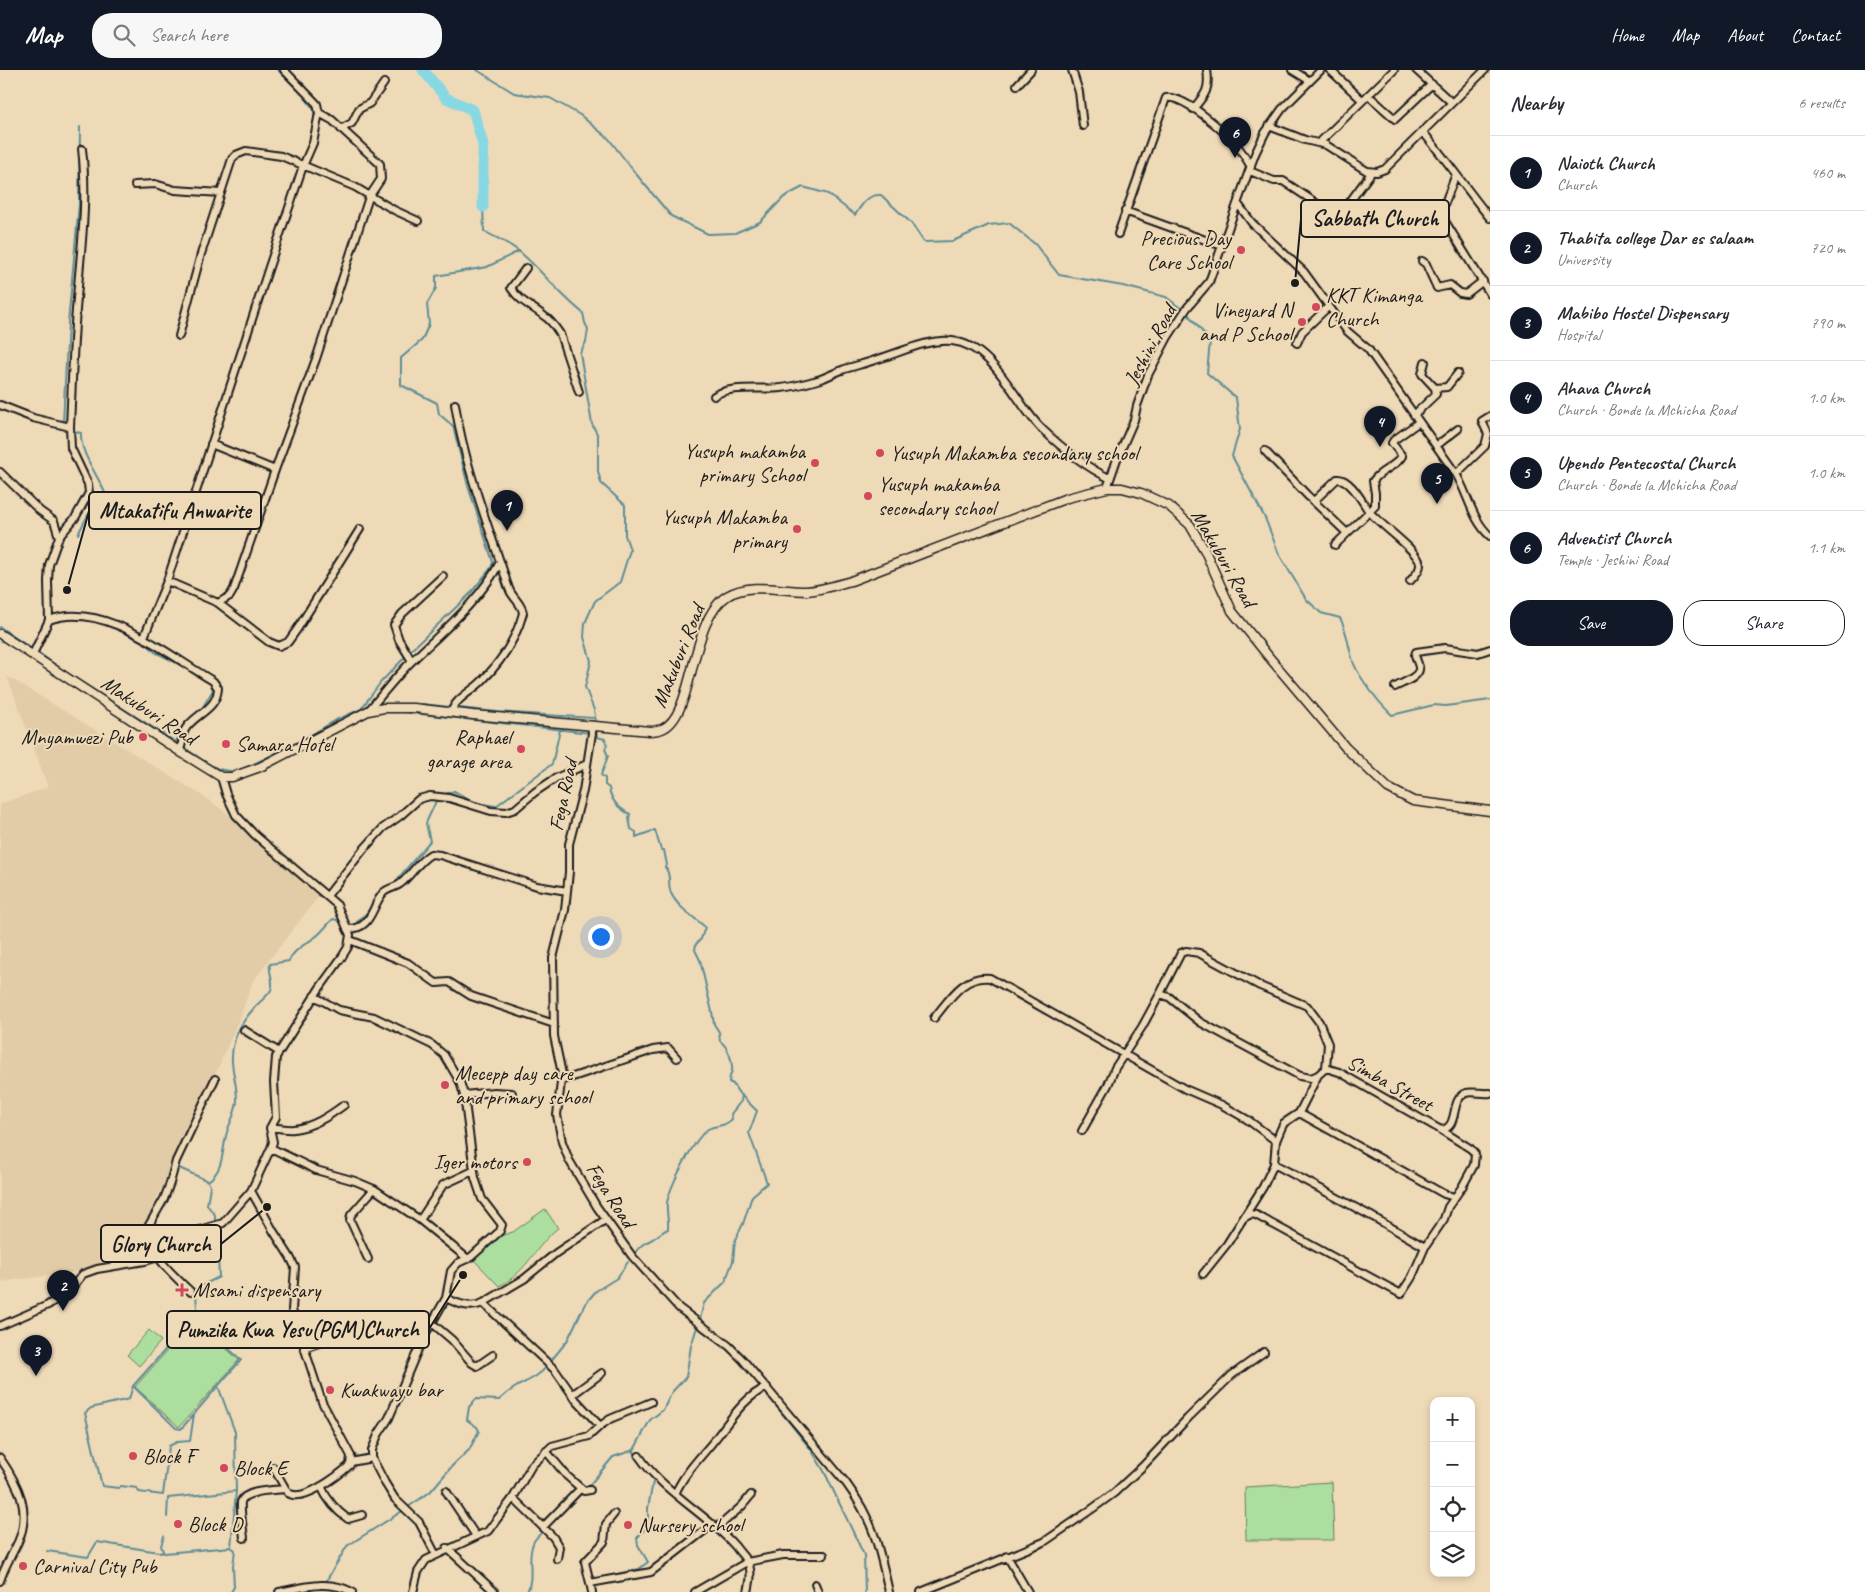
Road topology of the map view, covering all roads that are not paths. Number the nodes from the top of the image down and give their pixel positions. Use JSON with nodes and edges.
{"nodes":[{"id":1,"x":284,"y":70,"type":"edge"},
{"id":2,"x":1031,"y":70,"type":"edge"},
{"id":3,"x":1072,"y":70,"type":"edge"},
{"id":4,"x":1206,"y":70,"type":"edge"},
{"id":5,"x":1292,"y":70,"type":"edge"},
{"id":6,"x":1321,"y":70,"type":"edge"},
{"id":7,"x":1330,"y":70,"type":"edge"},
{"id":8,"x":1394,"y":70,"type":"edge"},
{"id":9,"x":1416,"y":70,"type":"edge"},
{"id":10,"x":1485,"y":70,"type":"edge"},
{"id":11,"x":1310,"y":81,"type":"junction"},
{"id":12,"x":384,"y":83,"type":"dead end"},
{"id":13,"x":1432,"y":84,"type":"junction"},
{"id":14,"x":1016,"y":85,"type":"dead end"},
{"id":15,"x":1368,"y":94,"type":"junction"},
{"id":16,"x":1362,"y":100,"type":"junction"},
{"id":17,"x":1451,"y":102,"type":"junction"},
{"id":18,"x":1193,"y":109,"type":"junction"},
{"id":19,"x":319,"y":113,"type":"junction"},
{"id":20,"x":1083,"y":126,"type":"dead end"},
{"id":21,"x":1269,"y":126,"type":"junction"},
{"id":22,"x":341,"y":129,"type":"junction"},
{"id":23,"x":1422,"y":131,"type":"junction"},
{"id":24,"x":1319,"y":143,"type":"junction"},
{"id":25,"x":82,"y":149,"type":"dead end"},
{"id":26,"x":303,"y":166,"type":"junction"},
{"id":27,"x":1250,"y":169,"type":"junction"},
{"id":28,"x":1371,"y":172,"type":"junction"},
{"id":29,"x":1456,"y":174,"type":"junction"},
{"id":30,"x":135,"y":185,"type":"dead end"},
{"id":31,"x":221,"y":193,"type":"junction"},
{"id":32,"x":369,"y":197,"type":"junction"},
{"id":33,"x":1238,"y":204,"type":"junction"},
{"id":34,"x":1125,"y":211,"type":"junction"},
{"id":35,"x":1490,"y":218,"type":"edge"},
{"id":36,"x":418,"y":220,"type":"dead end"},
{"id":37,"x":1118,"y":234,"type":"dead end"},
{"id":38,"x":1222,"y":246,"type":"junction"},
{"id":39,"x":1422,"y":261,"type":"dead end"},
{"id":40,"x":526,"y":268,"type":"dead end"},
{"id":41,"x":1483,"y":281,"type":"junction"},
{"id":42,"x":1490,"y":294,"type":"edge"},
{"id":43,"x":1329,"y":306,"type":"junction"},
{"id":44,"x":178,"y":336,"type":"dead end"},
{"id":45,"x":1297,"y":343,"type":"dead end"},
{"id":46,"x":1425,"y":362,"type":"dead end"},
{"id":47,"x":1458,"y":373,"type":"dead end"},
{"id":48,"x":1435,"y":388,"type":"junction"},
{"id":49,"x":579,"y":392,"type":"dead end"},
{"id":50,"x":714,"y":396,"type":"dead end"},
{"id":51,"x":455,"y":404,"type":"dead end"},
{"id":52,"x":0,"y":405,"type":"edge"},
{"id":53,"x":1414,"y":415,"type":"junction"},
{"id":54,"x":1490,"y":416,"type":"edge"},
{"id":55,"x":1419,"y":422,"type":"junction"},
{"id":56,"x":70,"y":428,"type":"junction"},
{"id":57,"x":1458,"y":430,"type":"dead end"},
{"id":58,"x":211,"y":444,"type":"junction"},
{"id":59,"x":1436,"y":446,"type":"junction"},
{"id":60,"x":1265,"y":451,"type":"dead end"},
{"id":61,"x":275,"y":470,"type":"junction"},
{"id":62,"x":0,"y":472,"type":"edge"},
{"id":63,"x":1456,"y":474,"type":"junction"},
{"id":64,"x":1109,"y":478,"type":"junction"},
{"id":65,"x":1107,"y":488,"type":"junction"},
{"id":66,"x":1314,"y":502,"type":"junction"},
{"id":67,"x":1370,"y":512,"type":"junction"},
{"id":68,"x":360,"y":529,"type":"dead end"},
{"id":69,"x":1347,"y":533,"type":"junction"},
{"id":70,"x":1490,"y":536,"type":"edge"},
{"id":71,"x":59,"y":537,"type":"junction"},
{"id":72,"x":1335,"y":545,"type":"dead end"},
{"id":73,"x":500,"y":562,"type":"junction"},
{"id":74,"x":444,"y":576,"type":"dead end"},
{"id":75,"x":166,"y":580,"type":"junction"},
{"id":76,"x":1410,"y":581,"type":"dead end"},
{"id":77,"x":218,"y":603,"type":"junction"},
{"id":78,"x":48,"y":620,"type":"junction"},
{"id":79,"x":0,"y":634,"type":"edge"},
{"id":80,"x":144,"y":637,"type":"junction"},
{"id":81,"x":1490,"y":649,"type":"edge"},
{"id":82,"x":33,"y":654,"type":"junction"},
{"id":83,"x":412,"y":661,"type":"junction"},
{"id":84,"x":1395,"y":687,"type":"dead end"},
{"id":85,"x":368,"y":711,"type":"junction"},
{"id":86,"x":452,"y":711,"type":"junction"},
{"id":87,"x":591,"y":725,"type":"junction"},
{"id":88,"x":179,"y":751,"type":"junction"},
{"id":89,"x":587,"y":764,"type":"junction"},
{"id":90,"x":221,"y":777,"type":"junction"},
{"id":91,"x":1490,"y":811,"type":"edge"},
{"id":92,"x":567,"y":891,"type":"junction"},
{"id":93,"x":327,"y":896,"type":"junction"},
{"id":94,"x":347,"y":929,"type":"junction"},
{"id":95,"x":350,"y":940,"type":"junction"},
{"id":96,"x":1160,"y":994,"type":"junction"},
{"id":97,"x":314,"y":996,"type":"junction"},
{"id":98,"x":934,"y":1018,"type":"dead end"},
{"id":99,"x":554,"y":1024,"type":"junction"},
{"id":100,"x":244,"y":1030,"type":"dead end"},
{"id":101,"x":279,"y":1052,"type":"junction"},
{"id":102,"x":1124,"y":1055,"type":"junction"},
{"id":103,"x":677,"y":1058,"type":"dead end"},
{"id":104,"x":1326,"y":1068,"type":"junction"},
{"id":105,"x":1318,"y":1076,"type":"junction"},
{"id":106,"x":215,"y":1079,"type":"dead end"},
{"id":107,"x":561,"y":1081,"type":"junction"},
{"id":108,"x":512,"y":1092,"type":"dead end"},
{"id":109,"x":1490,"y":1093,"type":"edge"},
{"id":110,"x":464,"y":1095,"type":"junction"},
{"id":111,"x":344,"y":1105,"type":"dead end"},
{"id":112,"x":1299,"y":1112,"type":"junction"},
{"id":113,"x":270,"y":1128,"type":"junction"},
{"id":114,"x":1441,"y":1130,"type":"junction"},
{"id":115,"x":1082,"y":1131,"type":"dead end"},
{"id":116,"x":1276,"y":1141,"type":"junction"},
{"id":117,"x":271,"y":1148,"type":"junction"},
{"id":118,"x":1274,"y":1164,"type":"junction"},
{"id":119,"x":473,"y":1170,"type":"junction"},
{"id":120,"x":374,"y":1189,"type":"junction"},
{"id":121,"x":251,"y":1190,"type":"junction"},
{"id":122,"x":1454,"y":1197,"type":"junction"},
{"id":123,"x":1243,"y":1219,"type":"junction"},
{"id":124,"x":420,"y":1220,"type":"junction"},
{"id":125,"x":605,"y":1220,"type":"junction"},
{"id":126,"x":1425,"y":1247,"type":"junction"},
{"id":127,"x":159,"y":1257,"type":"junction"},
{"id":128,"x":368,"y":1259,"type":"dead end"},
{"id":129,"x":468,"y":1259,"type":"junction"},
{"id":130,"x":1203,"y":1274,"type":"dead end"},
{"id":131,"x":191,"y":1292,"type":"dead end"},
{"id":132,"x":446,"y":1298,"type":"junction"},
{"id":133,"x":483,"y":1303,"type":"junction"},
{"id":134,"x":392,"y":1318,"type":"dead end"},
{"id":135,"x":432,"y":1322,"type":"junction"},
{"id":136,"x":0,"y":1326,"type":"edge"},
{"id":137,"x":304,"y":1348,"type":"junction"},
{"id":138,"x":1264,"y":1352,"type":"dead end"},
{"id":139,"x":493,"y":1355,"type":"dead end"},
{"id":140,"x":602,"y":1373,"type":"dead end"},
{"id":141,"x":767,"y":1387,"type":"junction"},
{"id":142,"x":572,"y":1395,"type":"junction"},
{"id":143,"x":651,"y":1402,"type":"dead end"},
{"id":144,"x":600,"y":1426,"type":"junction"},
{"id":145,"x":546,"y":1451,"type":"junction"},
{"id":146,"x":639,"y":1456,"type":"dead end"},
{"id":147,"x":0,"y":1458,"type":"edge"},
{"id":148,"x":372,"y":1458,"type":"junction"},
{"id":149,"x":351,"y":1462,"type":"junction"},
{"id":150,"x":273,"y":1467,"type":"dead end"},
{"id":151,"x":321,"y":1486,"type":"junction"},
{"id":152,"x":580,"y":1488,"type":"junction"},
{"id":153,"x":285,"y":1489,"type":"junction"},
{"id":154,"x":590,"y":1490,"type":"dead end"},
{"id":155,"x":446,"y":1491,"type":"dead end"},
{"id":156,"x":675,"y":1494,"type":"junction"},
{"id":157,"x":751,"y":1495,"type":"dead end"},
{"id":158,"x":513,"y":1498,"type":"junction"},
{"id":159,"x":614,"y":1514,"type":"dead end"},
{"id":160,"x":362,"y":1515,"type":"dead end"},
{"id":161,"x":715,"y":1526,"type":"junction"},
{"id":162,"x":543,"y":1527,"type":"junction"},
{"id":163,"x":476,"y":1536,"type":"junction"},
{"id":164,"x":244,"y":1538,"type":"dead end"},
{"id":165,"x":447,"y":1548,"type":"junction"},
{"id":166,"x":436,"y":1555,"type":"junction"},
{"id":167,"x":824,"y":1555,"type":"dead end"},
{"id":168,"x":1008,"y":1556,"type":"junction"},
{"id":169,"x":557,"y":1560,"type":"dead end"},
{"id":170,"x":747,"y":1562,"type":"junction"},
{"id":171,"x":1,"y":1577,"type":"edge"},
{"id":172,"x":590,"y":1583,"type":"junction"},
{"id":173,"x":816,"y":1584,"type":"dead end"},
{"id":174,"x":279,"y":1592,"type":"edge"},
{"id":175,"x":352,"y":1592,"type":"edge"},
{"id":176,"x":413,"y":1592,"type":"edge"},
{"id":177,"x":495,"y":1592,"type":"edge"},
{"id":178,"x":592,"y":1592,"type":"edge"},
{"id":179,"x":695,"y":1592,"type":"edge"},
{"id":180,"x":748,"y":1592,"type":"edge"},
{"id":181,"x":818,"y":1592,"type":"edge"},
{"id":182,"x":889,"y":1592,"type":"edge"},
{"id":183,"x":921,"y":1592,"type":"edge"},
{"id":184,"x":1028,"y":1592,"type":"edge"}],
"edges":[{"from":1,"to":19,"type":"street"},
{"from":2,"to":14,"type":"street"},
{"from":3,"to":20,"type":"street"},
{"from":4,"to":18,"type":"street"},
{"from":5,"to":11,"type":"street"},
{"from":6,"to":11,"type":"street","name":"Jeshini Road"},
{"from":7,"to":16,"type":"street"},
{"from":8,"to":15,"type":"street"},
{"from":9,"to":13,"type":"street"},
{"from":10,"to":17,"type":"street"},
{"from":11,"to":21,"type":"street","name":"Jeshini Road"},
{"from":12,"to":22,"type":"street"},
{"from":13,"to":15,"type":"street"},
{"from":13,"to":17,"type":"street"},
{"from":15,"to":16,"type":"street"},
{"from":16,"to":24,"type":"street"},
{"from":17,"to":23,"type":"street"},
{"from":18,"to":27,"type":"street"},
{"from":18,"to":34,"type":"street"},
{"from":19,"to":22,"type":"street"},
{"from":19,"to":26,"type":"street"},
{"from":21,"to":24,"type":"street"},
{"from":21,"to":27,"type":"street","name":"Jeshini Road"},
{"from":22,"to":32,"type":"street"},
{"from":23,"to":28,"type":"street"},
{"from":23,"to":29,"type":"street"},
{"from":24,"to":28,"type":"street"},
{"from":25,"to":56,"type":"street"},
{"from":26,"to":31,"type":"street"},
{"from":26,"to":32,"type":"street"},
{"from":26,"to":58,"type":"street"},
{"from":27,"to":28,"type":"street"},
{"from":27,"to":33,"type":"street","name":"Jeshini Road"},
{"from":29,"to":35,"type":"street"},
{"from":29,"to":41,"type":"street"},
{"from":30,"to":31,"type":"street"},
{"from":31,"to":44,"type":"street"},
{"from":32,"to":36,"type":"street"},
{"from":32,"to":61,"type":"street"},
{"from":33,"to":38,"type":"street","name":"Jeshini Road"},
{"from":33,"to":43,"type":"street"},
{"from":34,"to":37,"type":"street"},
{"from":34,"to":38,"type":"street"},
{"from":38,"to":64,"type":"street","name":"Jeshini Road"},
{"from":39,"to":41,"type":"street"},
{"from":40,"to":49,"type":"street"},
{"from":41,"to":42,"type":"street"},
{"from":43,"to":45,"type":"street"},
{"from":43,"to":53,"type":"street"},
{"from":46,"to":48,"type":"street"},
{"from":47,"to":48,"type":"street"},
{"from":48,"to":53,"type":"street"},
{"from":50,"to":64,"type":"street"},
{"from":51,"to":73,"type":"street"},
{"from":52,"to":56,"type":"street"},
{"from":53,"to":55,"type":"street"},
{"from":54,"to":63,"type":"street"},
{"from":55,"to":59,"type":"street"},
{"from":55,"to":67,"type":"street"},
{"from":56,"to":71,"type":"street"},
{"from":57,"to":59,"type":"street"},
{"from":58,"to":61,"type":"street"},
{"from":58,"to":75,"type":"street"},
{"from":59,"to":63,"type":"street"},
{"from":60,"to":66,"type":"street"},
{"from":61,"to":77,"type":"street"},
{"from":62,"to":71,"type":"street"},
{"from":63,"to":70,"type":"street"},
{"from":64,"to":65,"type":"street","name":"Jeshini Road"},
{"from":65,"to":87,"type":"street","name":"Makuburi Road"},
{"from":65,"to":91,"type":"street","name":"Makuburi Road"},
{"from":66,"to":67,"type":"street"},
{"from":66,"to":69,"type":"street"},
{"from":67,"to":69,"type":"street"},
{"from":67,"to":76,"type":"street"},
{"from":68,"to":77,"type":"street"},
{"from":69,"to":72,"type":"street"},
{"from":71,"to":78,"type":"street"},
{"from":73,"to":83,"type":"street"},
{"from":73,"to":86,"type":"street"},
{"from":74,"to":83,"type":"street"},
{"from":75,"to":77,"type":"street"},
{"from":75,"to":80,"type":"street"},
{"from":78,"to":80,"type":"street"},
{"from":78,"to":82,"type":"street"},
{"from":79,"to":82,"type":"street","name":"Makuburi Road"},
{"from":80,"to":88,"type":"street"},
{"from":81,"to":84,"type":"street"},
{"from":82,"to":88,"type":"street","name":"Makuburi Road"},
{"from":83,"to":85,"type":"street"},
{"from":85,"to":86,"type":"street","name":"Makuburi Road"},
{"from":85,"to":90,"type":"street","name":"Makuburi Road"},
{"from":86,"to":87,"type":"street","name":"Makuburi Road"},
{"from":87,"to":89,"type":"street","name":"Fega Road"},
{"from":88,"to":90,"type":"street","name":"Makuburi Road"},
{"from":89,"to":92,"type":"street","name":"Fega Road"},
{"from":89,"to":93,"type":"street"},
{"from":90,"to":93,"type":"street"},
{"from":92,"to":94,"type":"street"},
{"from":92,"to":99,"type":"street","name":"Fega Road"},
{"from":93,"to":94,"type":"street"},
{"from":94,"to":95,"type":"street"},
{"from":95,"to":97,"type":"street"},
{"from":95,"to":99,"type":"street"},
{"from":96,"to":102,"type":"street"},
{"from":96,"to":104,"type":"street"},
{"from":96,"to":105,"type":"street"},
{"from":97,"to":101,"type":"street"},
{"from":97,"to":110,"type":"street"},
{"from":98,"to":102,"type":"street"},
{"from":99,"to":107,"type":"street","name":"Fega Road"},
{"from":100,"to":101,"type":"street"},
{"from":101,"to":113,"type":"street"},
{"from":102,"to":115,"type":"street"},
{"from":102,"to":116,"type":"street"},
{"from":103,"to":107,"type":"street"},
{"from":104,"to":105,"type":"street","name":"Simba Street"},
{"from":104,"to":114,"type":"street","name":"Simba Street"},
{"from":105,"to":112,"type":"street","name":"Simba Street"},
{"from":106,"to":127,"type":"street"},
{"from":107,"to":125,"type":"street","name":"Fega Road"},
{"from":108,"to":110,"type":"street"},
{"from":109,"to":114,"type":"street","name":"Simba Street"},
{"from":110,"to":119,"type":"street"},
{"from":111,"to":113,"type":"street"},
{"from":112,"to":116,"type":"street","name":"Simba Street"},
{"from":112,"to":122,"type":"street"},
{"from":113,"to":117,"type":"street"},
{"from":114,"to":122,"type":"street"},
{"from":116,"to":118,"type":"street","name":"Simba Street"},
{"from":117,"to":120,"type":"street"},
{"from":117,"to":121,"type":"street"},
{"from":118,"to":123,"type":"street","name":"Simba Street"},
{"from":118,"to":126,"type":"street"},
{"from":119,"to":124,"type":"street"},
{"from":119,"to":129,"type":"street"},
{"from":120,"to":124,"type":"street"},
{"from":120,"to":128,"type":"street"},
{"from":121,"to":127,"type":"street"},
{"from":121,"to":137,"type":"street"},
{"from":122,"to":126,"type":"street"},
{"from":123,"to":126,"type":"street"},
{"from":123,"to":130,"type":"street","name":"Simba Street"},
{"from":124,"to":129,"type":"street"},
{"from":125,"to":133,"type":"street"},
{"from":125,"to":141,"type":"street","name":"Fega Road"},
{"from":127,"to":131,"type":"street"},
{"from":127,"to":136,"type":"street"},
{"from":129,"to":132,"type":"street"},
{"from":132,"to":133,"type":"street"},
{"from":132,"to":135,"type":"street"},
{"from":133,"to":142,"type":"street"},
{"from":134,"to":137,"type":"street"},
{"from":135,"to":139,"type":"street"},
{"from":135,"to":148,"type":"street"},
{"from":137,"to":149,"type":"street"},
{"from":138,"to":168,"type":"street"},
{"from":140,"to":142,"type":"street"},
{"from":141,"to":156,"type":"street"},
{"from":141,"to":182,"type":"street","name":"Fega Road"},
{"from":142,"to":144,"type":"street"},
{"from":143,"to":144,"type":"street"},
{"from":144,"to":145,"type":"street"},
{"from":145,"to":152,"type":"street"},
{"from":145,"to":158,"type":"street"},
{"from":146,"to":156,"type":"street"},
{"from":147,"to":171,"type":"street"},
{"from":148,"to":149,"type":"street"},
{"from":148,"to":166,"type":"street"},
{"from":149,"to":151,"type":"street"},
{"from":150,"to":153,"type":"street"},
{"from":151,"to":153,"type":"street"},
{"from":151,"to":160,"type":"street"},
{"from":152,"to":154,"type":"street"},
{"from":152,"to":162,"type":"street"},
{"from":153,"to":164,"type":"street"},
{"from":155,"to":163,"type":"street"},
{"from":156,"to":161,"type":"street"},
{"from":157,"to":161,"type":"street"},
{"from":158,"to":162,"type":"street"},
{"from":158,"to":163,"type":"street"},
{"from":159,"to":172,"type":"street"},
{"from":161,"to":170,"type":"street"},
{"from":161,"to":172,"type":"street"},
{"from":162,"to":169,"type":"street"},
{"from":163,"to":165,"type":"street"},
{"from":165,"to":166,"type":"street"},
{"from":165,"to":177,"type":"street"},
{"from":166,"to":176,"type":"street"},
{"from":167,"to":170,"type":"street"},
{"from":168,"to":183,"type":"street"},
{"from":168,"to":184,"type":"street"},
{"from":170,"to":179,"type":"street"},
{"from":170,"to":180,"type":"street"},
{"from":172,"to":178,"type":"street"},
{"from":173,"to":181,"type":"street"},
{"from":174,"to":175,"type":"street"}]}
